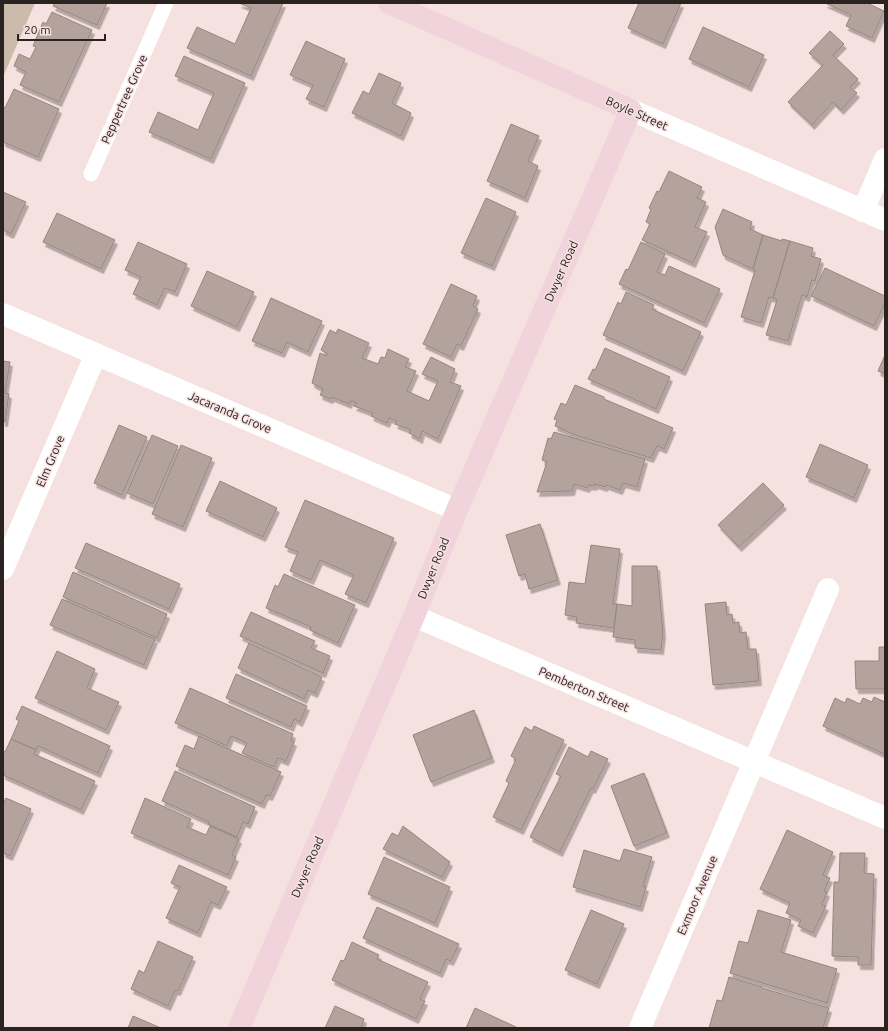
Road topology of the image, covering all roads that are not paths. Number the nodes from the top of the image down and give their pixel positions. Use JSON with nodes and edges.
{"nodes":[{"id":1,"x":166,"y":3,"type":"edge"},
{"id":2,"x":389,"y":3,"type":"edge"},
{"id":3,"x":631,"y":110,"type":"junction"},
{"id":4,"x":885,"y":159,"type":"edge"},
{"id":5,"x":91,"y":174,"type":"dead end"},
{"id":6,"x":863,"y":211,"type":"junction"},
{"id":7,"x":885,"y":220,"type":"edge"},
{"id":8,"x":3,"y":314,"type":"edge"},
{"id":9,"x":96,"y":354,"type":"junction"},
{"id":10,"x":457,"y":510,"type":"junction"},
{"id":11,"x":3,"y":569,"type":"edge"},
{"id":12,"x":828,"y":589,"type":"dead end"},
{"id":13,"x":414,"y":616,"type":"junction"},
{"id":14,"x":754,"y":762,"type":"junction"},
{"id":15,"x":885,"y":818,"type":"edge"},
{"id":16,"x":239,"y":1028,"type":"edge"},
{"id":17,"x":640,"y":1028,"type":"edge"}],
"edges":[{"from":1,"to":5,"type":"lane","name":"Peppertree Grove"},
{"from":2,"to":3,"type":"street","name":"Boyle Street"},
{"from":3,"to":6,"type":"street","name":"Boyle Street"},
{"from":3,"to":10,"type":"street","name":"Dwyer Road"},
{"from":4,"to":6,"type":"street"},
{"from":6,"to":7,"type":"street","name":"Boyle Street"},
{"from":8,"to":9,"type":"street","name":"Jacaranda Grove"},
{"from":9,"to":10,"type":"street","name":"Jacaranda Grove"},
{"from":9,"to":11,"type":"street","name":"Elm Grove"},
{"from":10,"to":13,"type":"street","name":"Dwyer Road"},
{"from":12,"to":14,"type":"street"},
{"from":13,"to":14,"type":"street","name":"Pemberton Street"},
{"from":13,"to":16,"type":"street","name":"Dwyer Road"},
{"from":14,"to":15,"type":"street","name":"Pemberton Street"},
{"from":14,"to":17,"type":"street","name":"Exmoor Avenue"}]}
